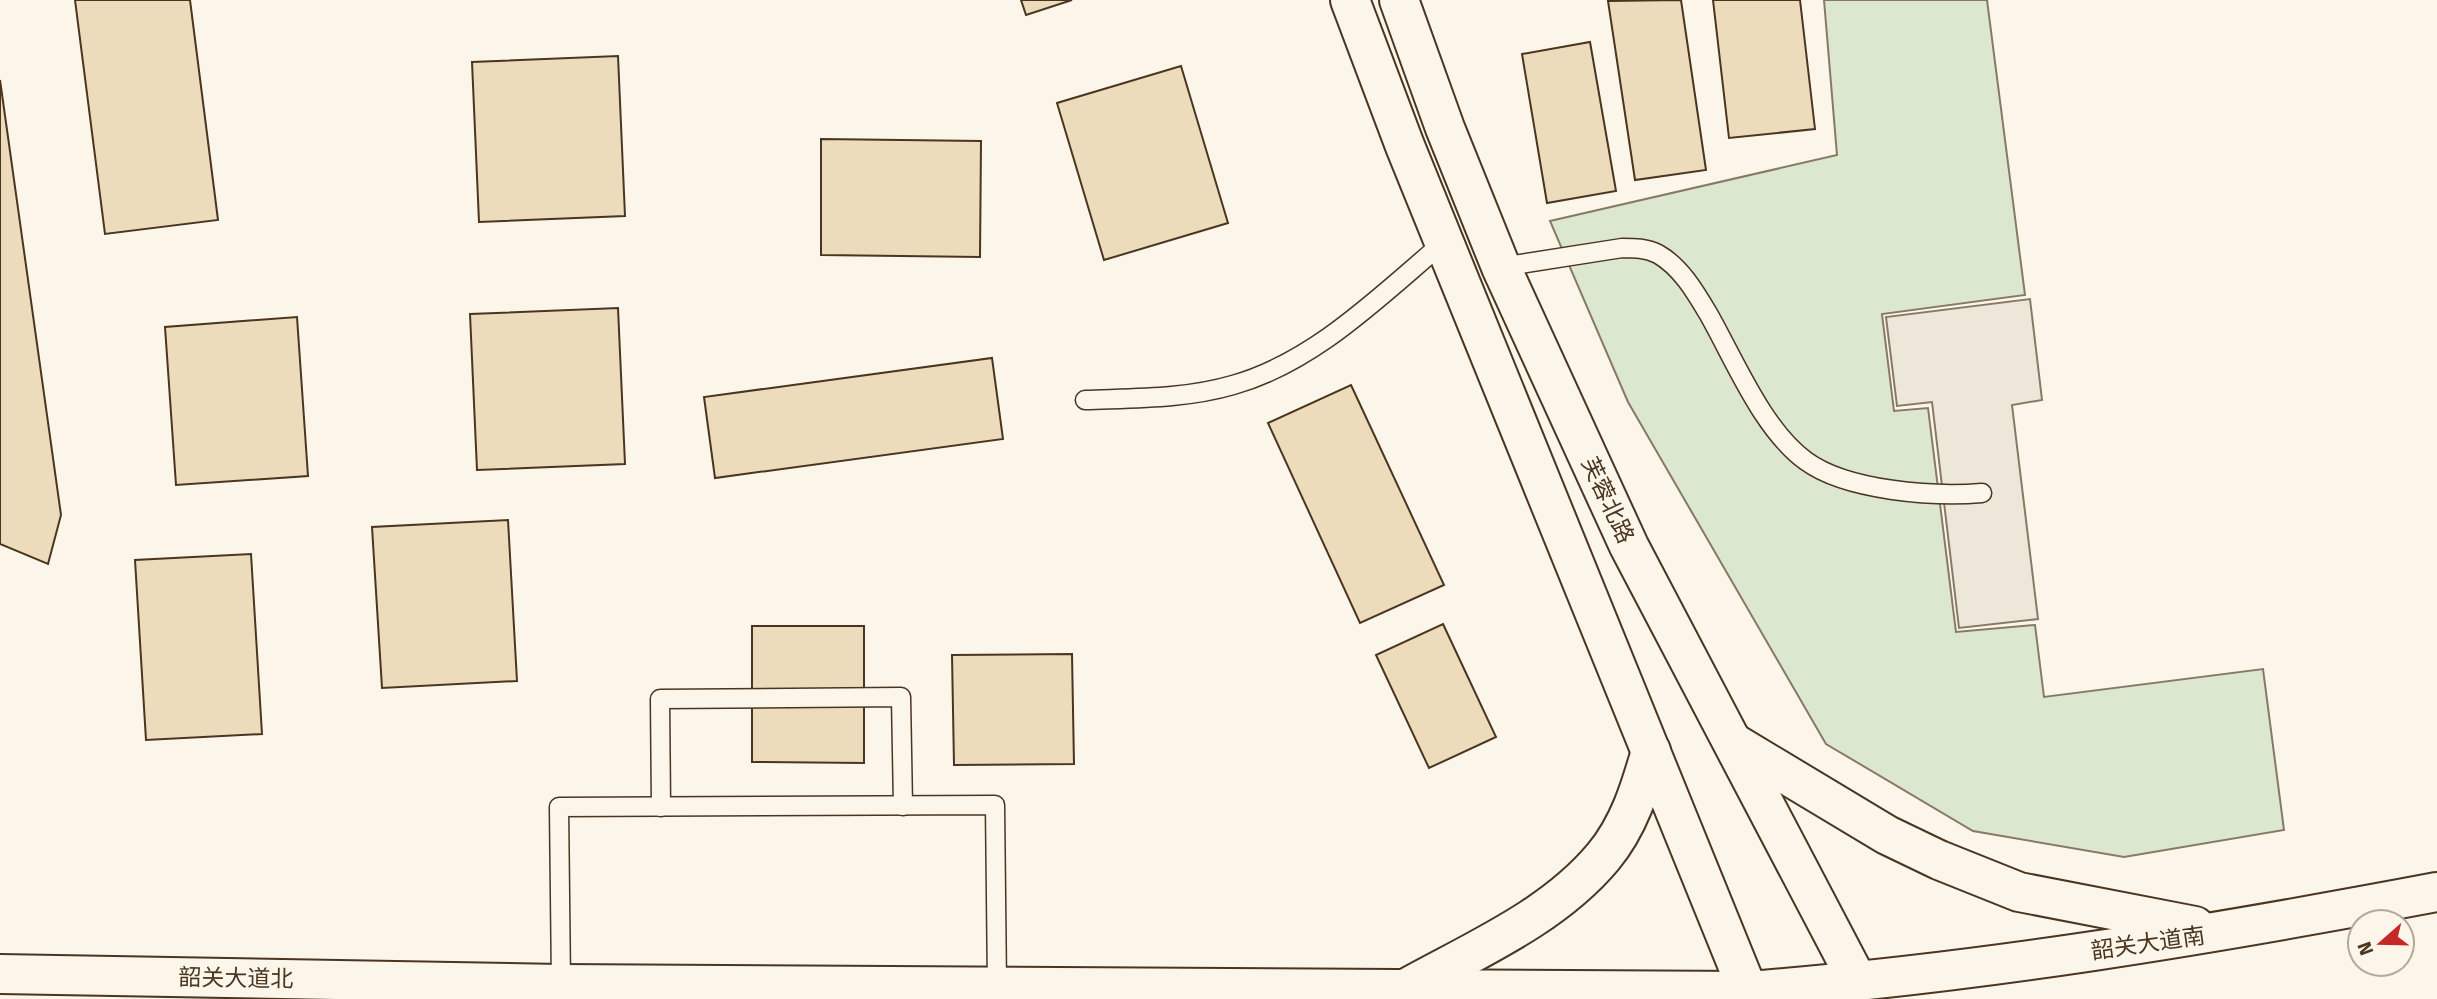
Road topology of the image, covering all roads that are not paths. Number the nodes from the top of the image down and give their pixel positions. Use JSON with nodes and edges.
{"nodes":[{"id":1,"x":1350,"y":0,"type":"edge"},
{"id":2,"x":1399,"y":0,"type":"edge"},
{"id":3,"x":1444,"y":242,"type":"junction"},
{"id":4,"x":1501,"y":267,"type":"junction"},
{"id":5,"x":1085,"y":400,"type":"dead end"},
{"id":6,"x":1982,"y":493,"type":"dead end"},
{"id":7,"x":1734,"y":743,"type":"junction"},
{"id":8,"x":1651,"y":751,"type":"junction"},
{"id":9,"x":902,"y":806,"type":"junction"},
{"id":10,"x":661,"y":807,"type":"junction"},
{"id":11,"x":2437,"y":892,"type":"edge"},
{"id":12,"x":2225,"y":932,"type":"junction"},
{"id":13,"x":0,"y":974,"type":"edge"},
{"id":14,"x":561,"y":984,"type":"junction"},
{"id":15,"x":997,"y":987,"type":"junction"},
{"id":16,"x":1403,"y":990,"type":"junction"},
{"id":17,"x":1862,"y":991,"type":"edge"},
{"id":18,"x":1750,"y":995,"type":"edge"}],
"edges":[{"from":1,"to":3,"type":"main road"},
{"from":2,"to":4,"type":"main road","name":"芙蓉北路"},
{"from":3,"to":5,"type":"lane"},
{"from":3,"to":8,"type":"main road"},
{"from":4,"to":6,"type":"lane"},
{"from":4,"to":7,"type":"main road","name":"芙蓉北路"},
{"from":7,"to":12,"type":"main road"},
{"from":7,"to":17,"type":"main road","name":"芙蓉北路"},
{"from":8,"to":16,"type":"main road"},
{"from":8,"to":18,"type":"main road"},
{"from":9,"to":10,"type":"lane"},
{"from":9,"to":10,"type":"lane"},
{"from":9,"to":15,"type":"lane"},
{"from":10,"to":14,"type":"lane"},
{"from":11,"to":12,"type":"main road","name":"韶关大道南"},
{"from":12,"to":17,"type":"main road","name":"韶关大道南"},
{"from":13,"to":14,"type":"main road","name":"韶关大道北"},
{"from":14,"to":15,"type":"main road","name":"韶关大道北"},
{"from":15,"to":16,"type":"main road","name":"韶关大道北"},
{"from":16,"to":18,"type":"main road","name":"韶关大道北"},
{"from":17,"to":18,"type":"main road","name":"韶关大道北"}]}
